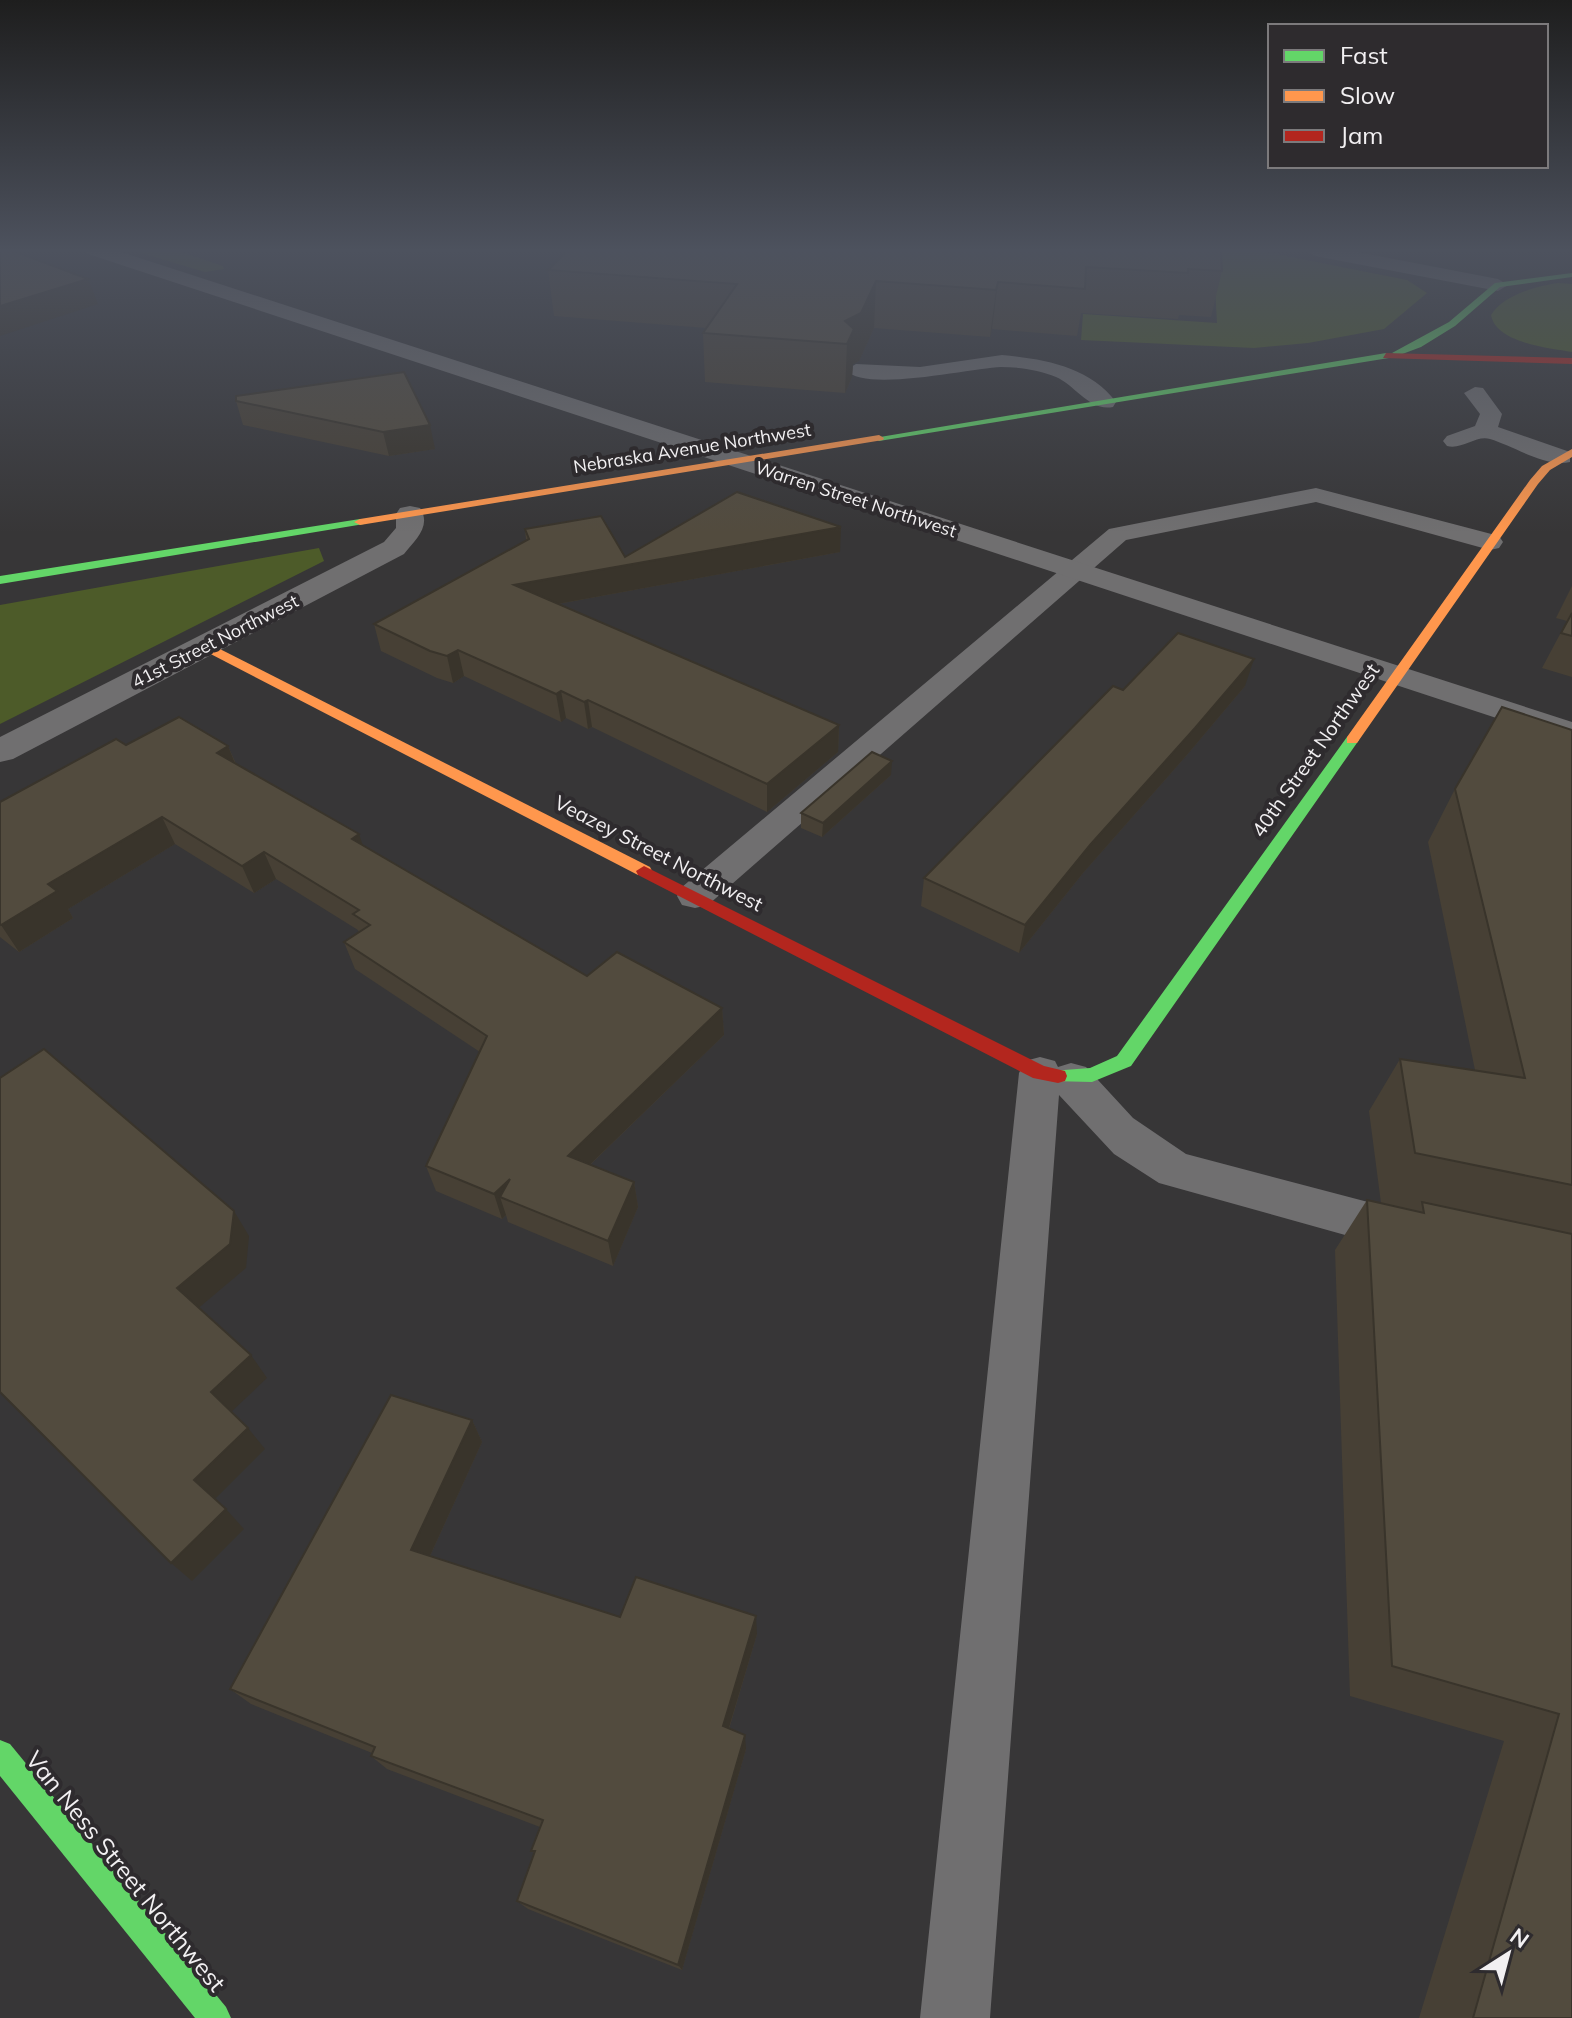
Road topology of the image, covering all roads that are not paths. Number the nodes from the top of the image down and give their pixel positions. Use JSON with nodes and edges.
{"nodes":[{"id":1,"x":383,"y":344,"type":"edge"},
{"id":2,"x":1419,"y":344,"type":"edge"},
{"id":3,"x":1514,"y":344,"type":"edge"},
{"id":4,"x":1391,"y":355,"type":"junction"},
{"id":5,"x":1572,"y":360,"type":"edge"},
{"id":6,"x":856,"y":370,"type":"edge"},
{"id":7,"x":1475,"y":393,"type":"dead end"},
{"id":8,"x":1105,"y":402,"type":"junction"},
{"id":9,"x":1485,"y":430,"type":"junction"},
{"id":10,"x":1455,"y":441,"type":"dead end"},
{"id":11,"x":1567,"y":455,"type":"edge"},
{"id":12,"x":740,"y":461,"type":"junction"},
{"id":13,"x":410,"y":514,"type":"junction"},
{"id":14,"x":1490,"y":542,"type":"junction"},
{"id":15,"x":1076,"y":571,"type":"junction"},
{"id":16,"x":0,"y":580,"type":"edge"},
{"id":17,"x":206,"y":646,"type":"junction"},
{"id":18,"x":1395,"y":675,"type":"junction"},
{"id":19,"x":1572,"y":733,"type":"edge"},
{"id":20,"x":0,"y":751,"type":"edge"},
{"id":21,"x":695,"y":896,"type":"junction"},
{"id":22,"x":1069,"y":1076,"type":"junction"},
{"id":23,"x":1449,"y":1241,"type":"edge"},
{"id":24,"x":0,"y":1754,"type":"edge"},
{"id":25,"x":215,"y":2018,"type":"edge"},
{"id":26,"x":955,"y":2018,"type":"edge"}],
"edges":[{"from":1,"to":12,"type":"street","name":"Warren Street Northwest"},
{"from":2,"to":4,"type":"main road","name":"Nebraska Avenue Northwest"},
{"from":3,"to":5,"type":"main road"},
{"from":4,"to":5,"type":"main road","name":"Nebraska Avenue Northwest"},
{"from":4,"to":8,"type":"main road","name":"Nebraska Avenue Northwest"},
{"from":6,"to":8,"type":"lane"},
{"from":7,"to":9,"type":"lane"},
{"from":8,"to":12,"type":"main road","name":"Nebraska Avenue Northwest"},
{"from":9,"to":10,"type":"lane"},
{"from":9,"to":11,"type":"lane"},
{"from":11,"to":14,"type":"main road","name":"40th Street Northwest"},
{"from":12,"to":13,"type":"main road","name":"Nebraska Avenue Northwest"},
{"from":12,"to":15,"type":"street","name":"Warren Street Northwest"},
{"from":13,"to":16,"type":"main road","name":"Nebraska Avenue Northwest"},
{"from":13,"to":17,"type":"street","name":"41st Street Northwest"},
{"from":14,"to":15,"type":"lane"},
{"from":14,"to":18,"type":"main road","name":"40th Street Northwest"},
{"from":15,"to":18,"type":"street","name":"Warren Street Northwest"},
{"from":15,"to":21,"type":"lane"},
{"from":17,"to":20,"type":"street","name":"41st Street Northwest"},
{"from":17,"to":21,"type":"main road","name":"Veazey Street Northwest"},
{"from":18,"to":19,"type":"street","name":"Warren Street Northwest"},
{"from":18,"to":22,"type":"main road","name":"40th Street Northwest"},
{"from":21,"to":22,"type":"main road","name":"Veazey Street Northwest"},
{"from":22,"to":23,"type":"lane"},
{"from":22,"to":26,"type":"lane"},
{"from":24,"to":25,"type":"main road","name":"Van Ness Street Northwest"}]}
